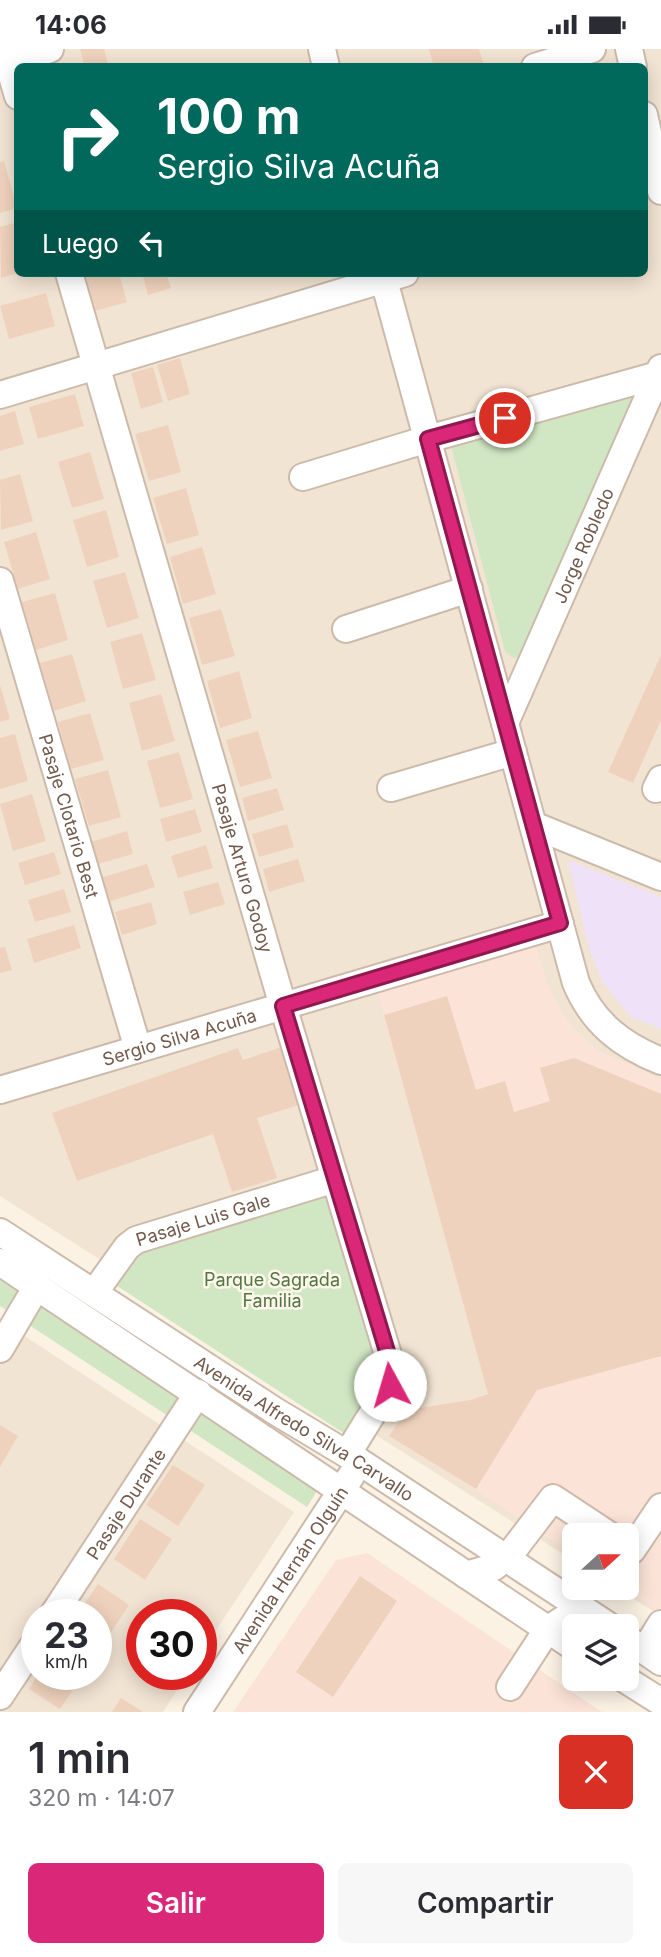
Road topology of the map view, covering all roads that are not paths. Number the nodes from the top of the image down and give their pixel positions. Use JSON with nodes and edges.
{"nodes":[{"id":1,"x":50,"y":49,"type":"edge"},
{"id":2,"x":592,"y":49,"type":"edge"},
{"id":3,"x":6,"y":55,"type":"edge"},
{"id":4,"x":548,"y":63,"type":"edge"},
{"id":5,"x":14,"y":82,"type":"edge"},
{"id":6,"x":648,"y":134,"type":"edge"},
{"id":7,"x":661,"y":194,"type":"edge"},
{"id":8,"x":70,"y":277,"type":"edge"},
{"id":9,"x":384,"y":277,"type":"edge"},
{"id":10,"x":390,"y":277,"type":"edge"},
{"id":11,"x":96,"y":366,"type":"junction"},
{"id":12,"x":660,"y":372,"type":"edge"},
{"id":13,"x":0,"y":395,"type":"edge"},
{"id":14,"x":428,"y":439,"type":"junction"},
{"id":15,"x":303,"y":477,"type":"dead end"},
{"id":16,"x":0,"y":581,"type":"edge"},
{"id":17,"x":469,"y":589,"type":"junction"},
{"id":18,"x":345,"y":629,"type":"dead end"},
{"id":19,"x":505,"y":723,"type":"junction"},
{"id":20,"x":513,"y":752,"type":"junction"},
{"id":21,"x":391,"y":788,"type":"dead end"},
{"id":22,"x":533,"y":825,"type":"junction"},
{"id":23,"x":661,"y":877,"type":"edge"},
{"id":24,"x":560,"y":923,"type":"junction"},
{"id":25,"x":283,"y":1006,"type":"junction"},
{"id":26,"x":138,"y":1049,"type":"junction"},
{"id":27,"x":661,"y":1061,"type":"edge"},
{"id":28,"x":0,"y":1090,"type":"edge"},
{"id":29,"x":335,"y":1179,"type":"junction"},
{"id":30,"x":0,"y":1232,"type":"edge"},
{"id":31,"x":0,"y":1262,"type":"edge"},
{"id":32,"x":37,"y":1286,"type":"junction"},
{"id":33,"x":94,"y":1293,"type":"junction"},
{"id":34,"x":0,"y":1349,"type":"edge"},
{"id":35,"x":198,"y":1393,"type":"junction"},
{"id":36,"x":354,"y":1457,"type":"junction"},
{"id":37,"x":341,"y":1490,"type":"junction"},
{"id":38,"x":661,"y":1507,"type":"edge"},
{"id":39,"x":591,"y":1523,"type":"edge"},
{"id":40,"x":639,"y":1540,"type":"edge"},
{"id":41,"x":507,"y":1557,"type":"junction"},
{"id":42,"x":466,"y":1575,"type":"junction"},
{"id":43,"x":63,"y":1599,"type":"edge"},
{"id":44,"x":582,"y":1607,"type":"junction"},
{"id":45,"x":592,"y":1614,"type":"edge"},
{"id":46,"x":661,"y":1624,"type":"edge"},
{"id":47,"x":547,"y":1630,"type":"junction"},
{"id":48,"x":562,"y":1639,"type":"edge"},
{"id":49,"x":644,"y":1650,"type":"edge"},
{"id":50,"x":21,"y":1664,"type":"edge"},
{"id":51,"x":510,"y":1687,"type":"dead end"},
{"id":52,"x":639,"y":1688,"type":"edge"},
{"id":53,"x":0,"y":1696,"type":"edge"},
{"id":54,"x":661,"y":1702,"type":"edge"},
{"id":55,"x":197,"y":1712,"type":"edge"}],
"edges":[{"from":1,"to":3,"type":"street"},
{"from":2,"to":4,"type":"street"},
{"from":3,"to":5,"type":"street"},
{"from":6,"to":7,"type":"street"},
{"from":8,"to":11,"type":"street","name":"Pasaje Arturo Godoy"},
{"from":9,"to":11,"type":"street"},
{"from":10,"to":14,"type":"street"},
{"from":11,"to":13,"type":"street"},
{"from":11,"to":25,"type":"street","name":"Pasaje Arturo Godoy"},
{"from":12,"to":14,"type":"street"},
{"from":12,"to":19,"type":"street","name":"Jorge Robledo"},
{"from":14,"to":15,"type":"street"},
{"from":14,"to":17,"type":"street"},
{"from":16,"to":26,"type":"street","name":"Pasaje Clotario Best"},
{"from":17,"to":18,"type":"street"},
{"from":17,"to":19,"type":"street"},
{"from":19,"to":20,"type":"street"},
{"from":20,"to":21,"type":"street"},
{"from":20,"to":22,"type":"street"},
{"from":22,"to":23,"type":"street"},
{"from":22,"to":24,"type":"street"},
{"from":24,"to":25,"type":"street","name":"Sergio Silva Acuña"},
{"from":24,"to":27,"type":"street"},
{"from":25,"to":26,"type":"street","name":"Sergio Silva Acuña"},
{"from":25,"to":29,"type":"street","name":"Pasaje Arturo Godoy"},
{"from":26,"to":28,"type":"street","name":"Sergio Silva Acuña"},
{"from":29,"to":33,"type":"street","name":"Pasaje Luis Gale"},
{"from":29,"to":36,"type":"street","name":"Pasaje Arturo Godoy"},
{"from":30,"to":33,"type":"street","name":"Avenida Alfredo Silva Carvallo"},
{"from":31,"to":32,"type":"street","name":"Avenida Alfredo Silva Carvallo"},
{"from":32,"to":34,"type":"street"},
{"from":32,"to":35,"type":"street","name":"Avenida Alfredo Silva Carvallo"},
{"from":33,"to":36,"type":"street","name":"Avenida Alfredo Silva Carvallo"},
{"from":35,"to":37,"type":"street","name":"Avenida Alfredo Silva Carvallo"},
{"from":35,"to":43,"type":"street","name":"Pasaje Durante"},
{"from":36,"to":37,"type":"street","name":"Avenida Hernán Olguín"},
{"from":36,"to":41,"type":"street","name":"Avenida Alfredo Silva Carvallo"},
{"from":37,"to":42,"type":"street","name":"Avenida Alfredo Silva Carvallo"},
{"from":37,"to":55,"type":"street","name":"Avenida Hernán Olguín"},
{"from":38,"to":40,"type":"street"},
{"from":39,"to":41,"type":"street"},
{"from":41,"to":42,"type":"street"},
{"from":41,"to":44,"type":"street","name":"Avenida Alfredo Silva Carvallo"},
{"from":42,"to":47,"type":"street","name":"Avenida Alfredo Silva Carvallo"},
{"from":44,"to":45,"type":"street","name":"Avenida Alfredo Silva Carvallo"},
{"from":44,"to":47,"type":"street"},
{"from":46,"to":49,"type":"street"},
{"from":47,"to":48,"type":"street","name":"Avenida Alfredo Silva Carvallo"},
{"from":47,"to":51,"type":"street"},
{"from":50,"to":53,"type":"street"},
{"from":52,"to":54,"type":"street"}]}
